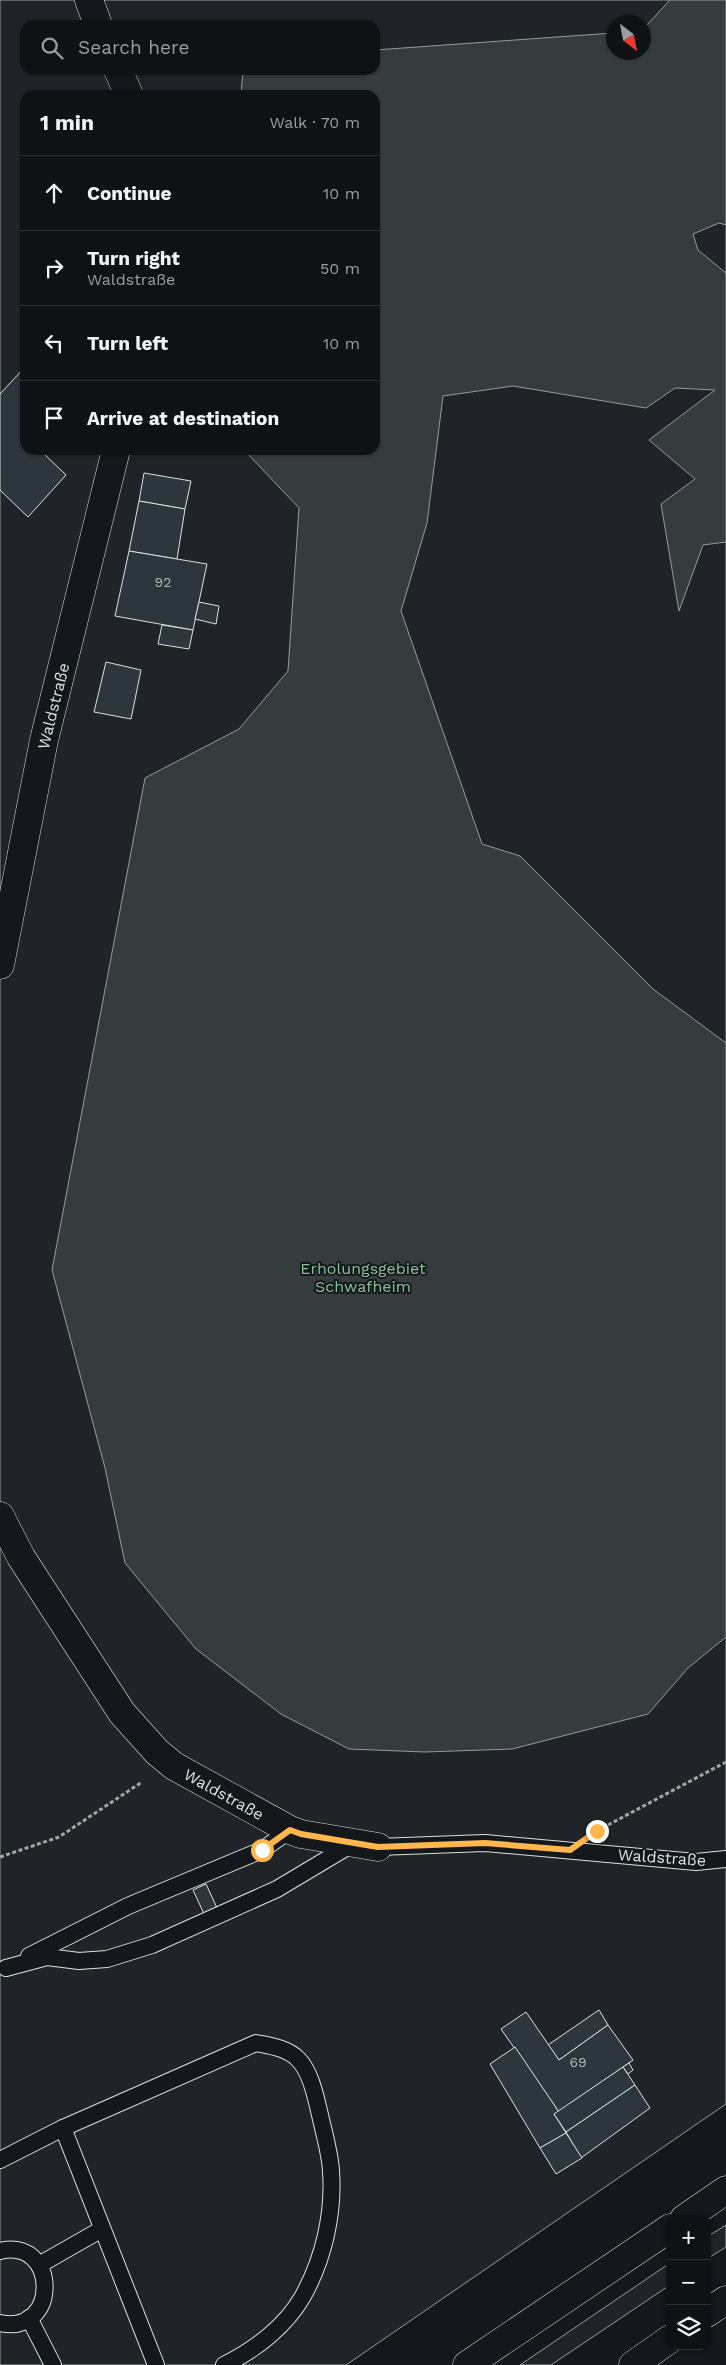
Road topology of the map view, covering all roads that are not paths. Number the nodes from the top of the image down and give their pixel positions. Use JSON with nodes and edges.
{"nodes":[{"id":1,"x":89,"y":0,"type":"edge"},
{"id":2,"x":96,"y":20,"type":"edge"},
{"id":3,"x":120,"y":75,"type":"edge"},
{"id":4,"x":127,"y":90,"type":"edge"},
{"id":5,"x":115,"y":455,"type":"edge"},
{"id":6,"x":0,"y":965,"type":"edge"},
{"id":7,"x":0,"y":1516,"type":"edge"},
{"id":8,"x":290,"y":1830,"type":"junction"},
{"id":9,"x":366,"y":1845,"type":"junction"},
{"id":10,"x":726,"y":1859,"type":"edge"},
{"id":11,"x":3,"y":1970,"type":"edge"},
{"id":12,"x":62,"y":2128,"type":"junction"},
{"id":13,"x":0,"y":2160,"type":"edge"},
{"id":14,"x":726,"y":2190,"type":"edge"},
{"id":15,"x":690,"y":2215,"type":"edge"},
{"id":16,"x":102,"y":2229,"type":"junction"},
{"id":17,"x":666,"y":2231,"type":"edge"},
{"id":18,"x":0,"y":2251,"type":"edge"},
{"id":19,"x":39,"y":2265,"type":"junction"},
{"id":20,"x":726,"y":2300,"type":"edge"},
{"id":21,"x":711,"y":2310,"type":"edge"},
{"id":22,"x":30,"y":2318,"type":"junction"},
{"id":23,"x":0,"y":2323,"type":"edge"},
{"id":24,"x":666,"y":2342,"type":"edge"},
{"id":25,"x":53,"y":2365,"type":"edge"},
{"id":26,"x":156,"y":2365,"type":"edge"},
{"id":27,"x":224,"y":2365,"type":"edge"},
{"id":28,"x":467,"y":2365,"type":"edge"},
{"id":29,"x":633,"y":2365,"type":"edge"}],
"edges":[{"from":1,"to":2,"type":"main road"},
{"from":3,"to":4,"type":"main road"},
{"from":5,"to":6,"type":"main road","name":"Waldstraße"},
{"from":7,"to":8,"type":"main road","name":"Waldstraße"},
{"from":8,"to":9,"type":"main road","name":"Waldstraße"},
{"from":8,"to":11,"type":"lane"},
{"from":9,"to":10,"type":"lane","name":"Waldstraße"},
{"from":9,"to":11,"type":"lane"},
{"from":12,"to":13,"type":"lane"},
{"from":12,"to":16,"type":"lane"},
{"from":12,"to":27,"type":"lane"},
{"from":14,"to":15,"type":"main road"},
{"from":16,"to":19,"type":"lane"},
{"from":16,"to":26,"type":"lane"},
{"from":17,"to":28,"type":"main road"},
{"from":18,"to":19,"type":"lane"},
{"from":19,"to":22,"type":"lane"},
{"from":20,"to":21,"type":"main road"},
{"from":22,"to":23,"type":"lane"},
{"from":22,"to":25,"type":"lane"},
{"from":24,"to":29,"type":"main road"}]}
